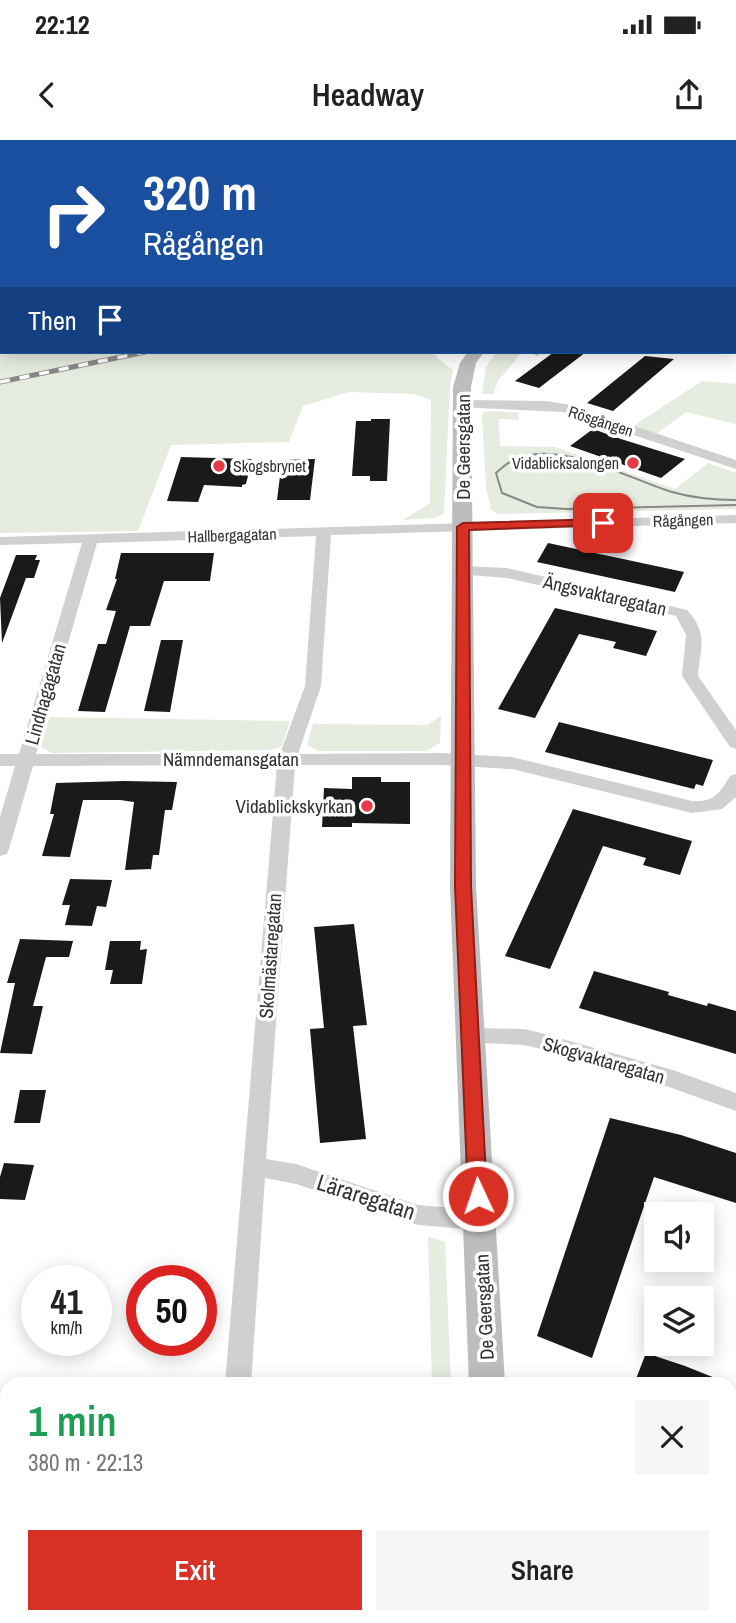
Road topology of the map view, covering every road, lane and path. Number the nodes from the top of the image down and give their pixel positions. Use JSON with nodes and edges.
{"nodes":[{"id":1,"x":475,"y":354,"type":"edge"},
{"id":2,"x":462,"y":404,"type":"junction"},
{"id":3,"x":736,"y":465,"type":"edge"},
{"id":4,"x":736,"y":519,"type":"edge"},
{"id":5,"x":463,"y":527,"type":"junction"},
{"id":6,"x":324,"y":533,"type":"junction"},
{"id":7,"x":90,"y":540,"type":"junction"},
{"id":8,"x":0,"y":541,"type":"edge"},
{"id":9,"x":462,"y":571,"type":"junction"},
{"id":10,"x":736,"y":743,"type":"edge"},
{"id":11,"x":286,"y":759,"type":"junction"},
{"id":12,"x":462,"y":759,"type":"junction"},
{"id":13,"x":0,"y":760,"type":"edge"},
{"id":14,"x":26,"y":761,"type":"junction"},
{"id":15,"x":736,"y":780,"type":"edge"},
{"id":16,"x":0,"y":849,"type":"edge"},
{"id":17,"x":469,"y":1036,"type":"junction"},
{"id":18,"x":736,"y":1102,"type":"edge"},
{"id":19,"x":254,"y":1168,"type":"junction"},
{"id":20,"x":479,"y":1220,"type":"junction"},
{"id":21,"x":239,"y":1377,"type":"edge"},
{"id":22,"x":487,"y":1377,"type":"edge"}],
"edges":[{"from":1,"to":2,"type":"main road","name":"De Geersgatan"},
{"from":2,"to":3,"type":"street","name":"Rösgången"},
{"from":2,"to":5,"type":"main road","name":"De Geersgatan"},
{"from":4,"to":5,"type":"street","name":"Rågången"},
{"from":5,"to":6,"type":"street","name":"Hallbergagatan"},
{"from":5,"to":9,"type":"main road","name":"De Geersgatan"},
{"from":6,"to":7,"type":"street","name":"Hallbergagatan"},
{"from":6,"to":11,"type":"street","name":"Skolmästaregatan"},
{"from":7,"to":8,"type":"street","name":"Hallbergagatan"},
{"from":7,"to":14,"type":"street","name":"Lindhagagatan"},
{"from":9,"to":10,"type":"street","name":"Ängsvaktaregatan"},
{"from":9,"to":12,"type":"main road","name":"De Geersgatan"},
{"from":11,"to":12,"type":"street","name":"Nämndemansgatan"},
{"from":11,"to":14,"type":"street","name":"Nämndemansgatan"},
{"from":11,"to":19,"type":"street","name":"Skolmästaregatan"},
{"from":12,"to":15,"type":"street"},
{"from":12,"to":17,"type":"main road","name":"De Geersgatan"},
{"from":13,"to":14,"type":"street","name":"Nämndemansgatan"},
{"from":14,"to":16,"type":"street","name":"Lindhagagatan"},
{"from":17,"to":18,"type":"street","name":"Skogvaktaregatan"},
{"from":17,"to":20,"type":"main road","name":"De Geersgatan"},
{"from":19,"to":20,"type":"street","name":"Läraregatan"},
{"from":19,"to":21,"type":"street","name":"Skolmästaregatan"},
{"from":20,"to":22,"type":"main road","name":"De Geersgatan"}]}
